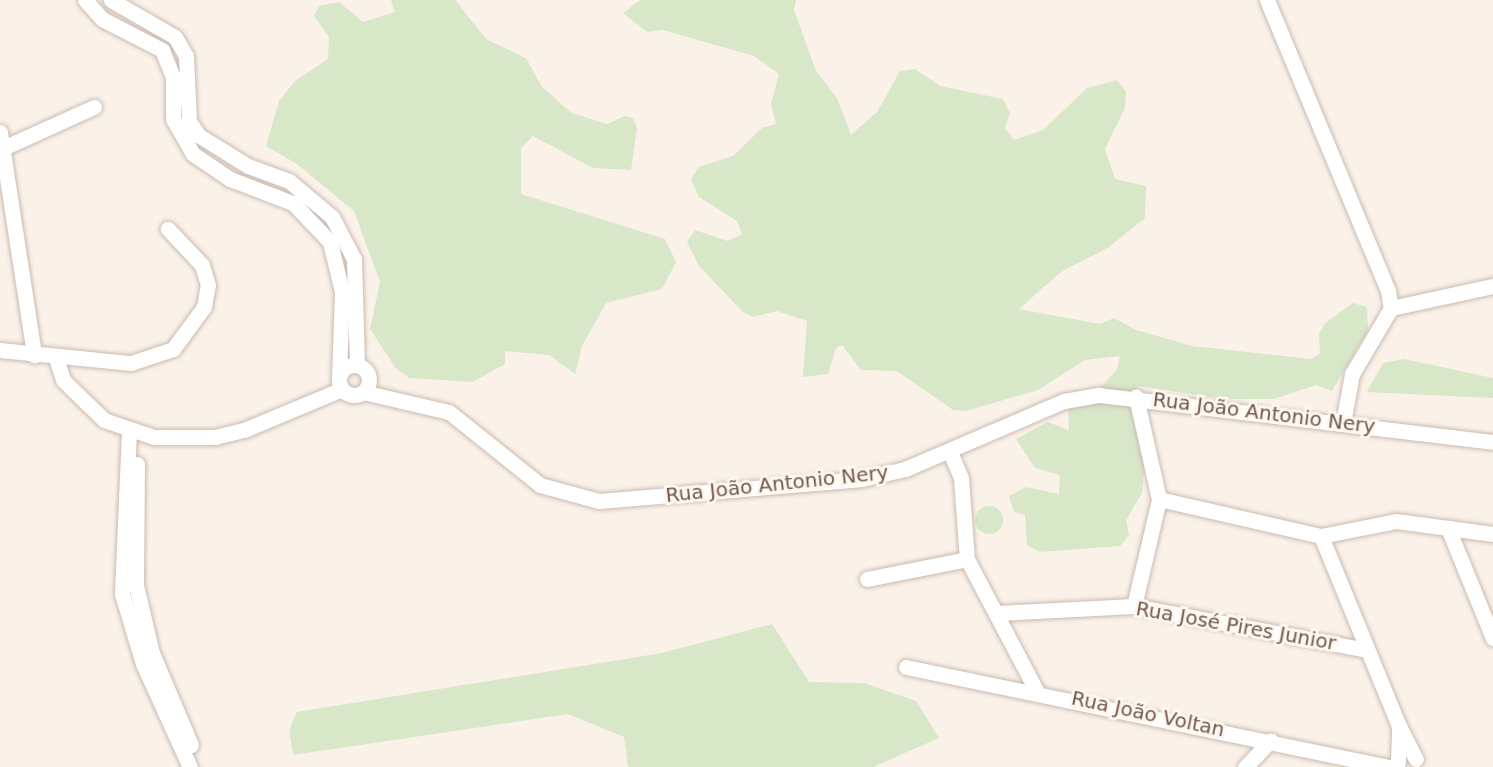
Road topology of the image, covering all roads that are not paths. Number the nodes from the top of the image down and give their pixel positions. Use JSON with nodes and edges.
{"nodes":[{"id":1,"x":86,"y":0,"type":"edge"},
{"id":2,"x":111,"y":0,"type":"edge"},
{"id":3,"x":1267,"y":0,"type":"edge"},
{"id":4,"x":94,"y":107,"type":"dead end"},
{"id":5,"x":0,"y":132,"type":"edge"},
{"id":6,"x":3,"y":148,"type":"junction"},
{"id":7,"x":168,"y":229,"type":"dead end"},
{"id":8,"x":1493,"y":286,"type":"edge"},
{"id":9,"x":1391,"y":308,"type":"junction"},
{"id":10,"x":0,"y":350,"type":"edge"},
{"id":11,"x":34,"y":355,"type":"junction"},
{"id":12,"x":56,"y":358,"type":"junction"},
{"id":13,"x":357,"y":365,"type":"junction"},
{"id":14,"x":341,"y":382,"type":"junction"},
{"id":15,"x":363,"y":392,"type":"junction"},
{"id":16,"x":1136,"y":397,"type":"junction"},
{"id":17,"x":1343,"y":423,"type":"junction"},
{"id":18,"x":134,"y":432,"type":"junction"},
{"id":19,"x":1493,"y":442,"type":"edge"},
{"id":20,"x":950,"y":452,"type":"junction"},
{"id":21,"x":1159,"y":499,"type":"junction"},
{"id":22,"x":1448,"y":528,"type":"junction"},
{"id":23,"x":1493,"y":534,"type":"edge"},
{"id":24,"x":1321,"y":536,"type":"junction"},
{"id":25,"x":967,"y":558,"type":"junction"},
{"id":26,"x":867,"y":579,"type":"dead end"},
{"id":27,"x":1134,"y":606,"type":"junction"},
{"id":28,"x":997,"y":613,"type":"junction"},
{"id":29,"x":139,"y":629,"type":"junction"},
{"id":30,"x":1493,"y":638,"type":"edge"},
{"id":31,"x":1367,"y":650,"type":"junction"},
{"id":32,"x":906,"y":667,"type":"dead end"},
{"id":33,"x":1036,"y":690,"type":"junction"},
{"id":34,"x":1400,"y":726,"type":"junction"},
{"id":35,"x":1271,"y":740,"type":"junction"},
{"id":36,"x":1417,"y":763,"type":"edge"},
{"id":37,"x":1394,"y":765,"type":"edge"},
{"id":38,"x":190,"y":767,"type":"edge"},
{"id":39,"x":200,"y":767,"type":"edge"},
{"id":40,"x":1245,"y":767,"type":"edge"}],
"edges":[{"from":1,"to":14,"type":"street"},
{"from":2,"to":13,"type":"street"},
{"from":3,"to":9,"type":"street"},
{"from":4,"to":6,"type":"street"},
{"from":5,"to":6,"type":"street"},
{"from":6,"to":11,"type":"street"},
{"from":7,"to":12,"type":"street"},
{"from":8,"to":9,"type":"street"},
{"from":9,"to":17,"type":"street"},
{"from":10,"to":11,"type":"street"},
{"from":11,"to":12,"type":"street"},
{"from":12,"to":18,"type":"street"},
{"from":13,"to":14,"type":"street"},
{"from":13,"to":15,"type":"street"},
{"from":14,"to":15,"type":"street","name":"Rua João Antonio Nery"},
{"from":14,"to":18,"type":"street"},
{"from":15,"to":20,"type":"street","name":"Rua João Antonio Nery"},
{"from":16,"to":17,"type":"street","name":"Rua João Antonio Nery"},
{"from":16,"to":20,"type":"street","name":"Rua João Antonio Nery"},
{"from":16,"to":21,"type":"street"},
{"from":17,"to":19,"type":"street","name":"Rua João Antonio Nery"},
{"from":18,"to":29,"type":"street"},
{"from":20,"to":25,"type":"street"},
{"from":21,"to":24,"type":"street"},
{"from":21,"to":27,"type":"street"},
{"from":22,"to":23,"type":"street"},
{"from":22,"to":24,"type":"street"},
{"from":22,"to":30,"type":"street"},
{"from":24,"to":31,"type":"street"},
{"from":25,"to":26,"type":"street"},
{"from":25,"to":28,"type":"street"},
{"from":27,"to":28,"type":"street","name":"Rua José Pires Junior"},
{"from":27,"to":31,"type":"street","name":"Rua José Pires Junior"},
{"from":28,"to":33,"type":"street"},
{"from":29,"to":38,"type":"street"},
{"from":29,"to":39,"type":"street"},
{"from":31,"to":34,"type":"street"},
{"from":32,"to":33,"type":"street","name":"Rua João Voltan"},
{"from":33,"to":35,"type":"street","name":"Rua João Voltan"},
{"from":34,"to":36,"type":"street"},
{"from":34,"to":37,"type":"street"},
{"from":35,"to":37,"type":"street","name":"Rua João Voltan"},
{"from":35,"to":40,"type":"street"},
{"from":36,"to":37,"type":"street"}]}
